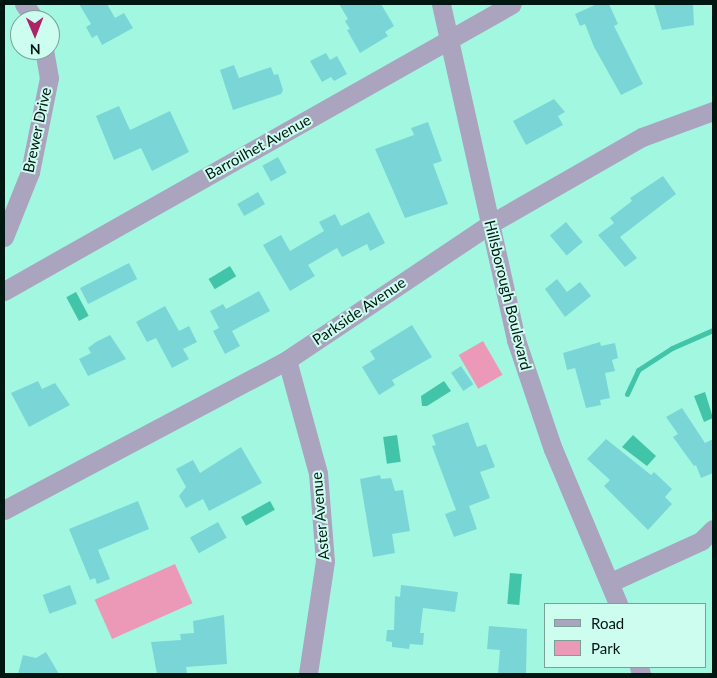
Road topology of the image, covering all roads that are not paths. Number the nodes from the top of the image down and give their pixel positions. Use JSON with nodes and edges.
{"nodes":[{"id":1,"x":441,"y":4,"type":"edge"},
{"id":2,"x":512,"y":4,"type":"edge"},
{"id":3,"x":449,"y":39,"type":"junction"},
{"id":4,"x":46,"y":60,"type":"edge"},
{"id":5,"x":713,"y":111,"type":"edge"},
{"id":6,"x":490,"y":224,"type":"junction"},
{"id":7,"x":4,"y":237,"type":"edge"},
{"id":8,"x":4,"y":291,"type":"edge"},
{"id":9,"x":287,"y":360,"type":"junction"},
{"id":10,"x":4,"y":510,"type":"edge"},
{"id":11,"x":713,"y":529,"type":"edge"},
{"id":12,"x":611,"y":582,"type":"junction"},
{"id":13,"x":618,"y":603,"type":"edge"},
{"id":14,"x":308,"y":674,"type":"edge"}],
"edges":[{"from":1,"to":3,"type":"street","name":"Hillsborough Boulevard"},
{"from":2,"to":3,"type":"street","name":"Barroilhet Avenue"},
{"from":3,"to":6,"type":"street","name":"Hillsborough Boulevard"},
{"from":3,"to":8,"type":"street","name":"Barroilhet Avenue"},
{"from":4,"to":7,"type":"street","name":"Brewer Drive"},
{"from":5,"to":6,"type":"street","name":"Parkside Avenue"},
{"from":6,"to":9,"type":"street","name":"Parkside Avenue"},
{"from":6,"to":12,"type":"street","name":"Hillsborough Boulevard"},
{"from":9,"to":10,"type":"street","name":"Parkside Avenue"},
{"from":9,"to":14,"type":"street","name":"Aster Avenue"},
{"from":11,"to":12,"type":"street"},
{"from":12,"to":13,"type":"street","name":"Hillsborough Boulevard"}]}
